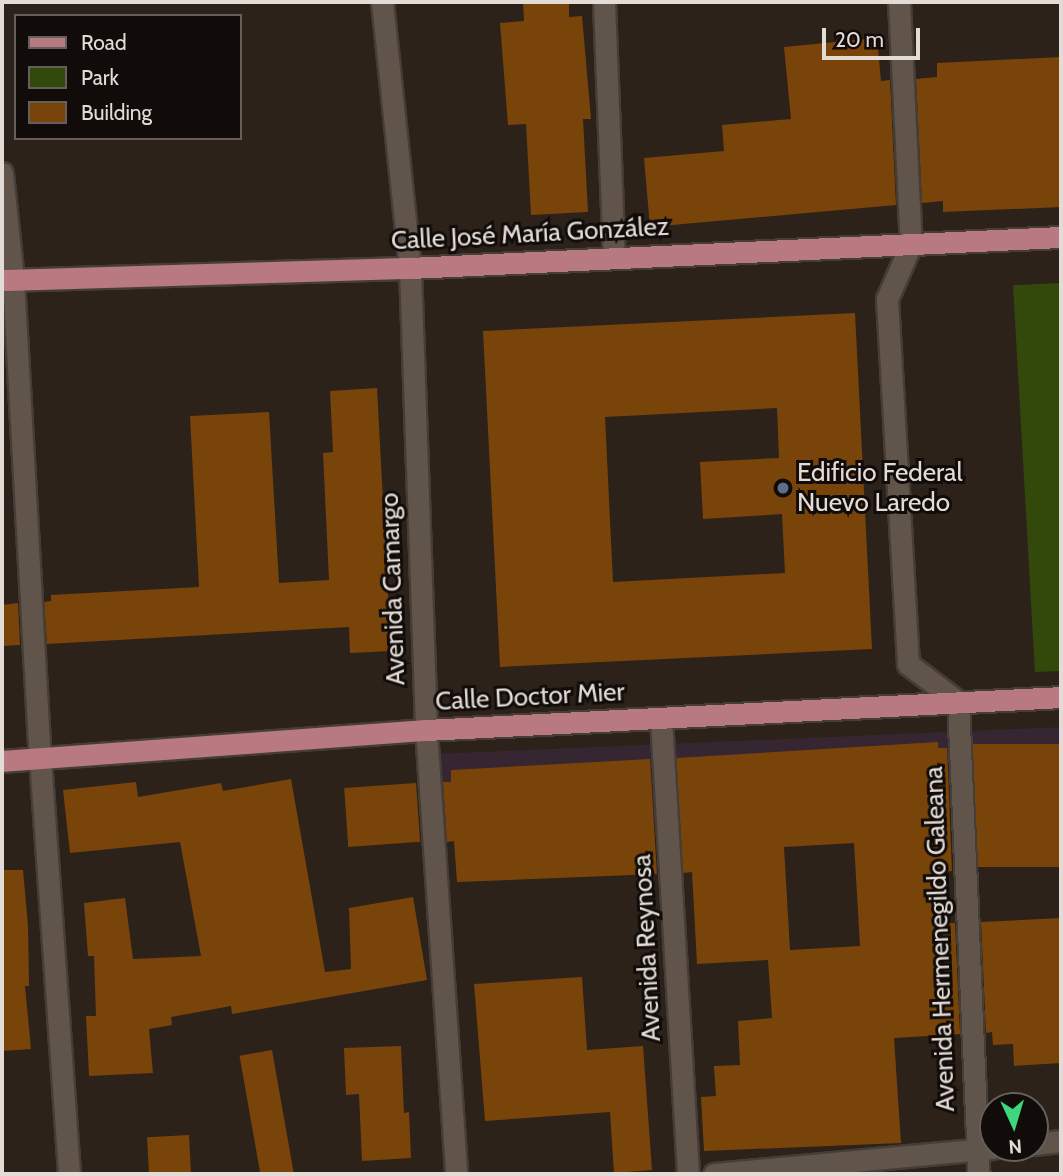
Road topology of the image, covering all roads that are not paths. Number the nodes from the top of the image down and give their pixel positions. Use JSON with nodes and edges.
{"nodes":[{"id":1,"x":382,"y":2,"type":"edge"},
{"id":2,"x":604,"y":2,"type":"edge"},
{"id":3,"x":899,"y":2,"type":"edge"},
{"id":4,"x":2,"y":173,"type":"edge"},
{"id":5,"x":1061,"y":237,"type":"edge"},
{"id":6,"x":911,"y":244,"type":"junction"},
{"id":7,"x":614,"y":258,"type":"junction"},
{"id":8,"x":410,"y":268,"type":"junction"},
{"id":9,"x":7,"y":280,"type":"edge"},
{"id":10,"x":1061,"y":697,"type":"edge"},
{"id":11,"x":958,"y":702,"type":"junction"},
{"id":12,"x":661,"y":719,"type":"junction"},
{"id":13,"x":426,"y":730,"type":"junction"},
{"id":14,"x":40,"y":758,"type":"junction"},
{"id":15,"x":2,"y":761,"type":"edge"},
{"id":16,"x":982,"y":1092,"type":"edge"},
{"id":17,"x":979,"y":1150,"type":"edge"},
{"id":18,"x":69,"y":1174,"type":"edge"},
{"id":19,"x":456,"y":1174,"type":"edge"},
{"id":20,"x":688,"y":1174,"type":"edge"},
{"id":21,"x":714,"y":1174,"type":"edge"}],
"edges":[{"from":1,"to":8,"type":"street","name":"Avenida Camargo"},
{"from":2,"to":7,"type":"street"},
{"from":3,"to":6,"type":"street"},
{"from":4,"to":9,"type":"street"},
{"from":5,"to":6,"type":"main road","name":"Calle José María González"},
{"from":6,"to":7,"type":"main road","name":"Calle José María González"},
{"from":6,"to":11,"type":"street"},
{"from":7,"to":8,"type":"main road","name":"Calle José María González"},
{"from":8,"to":9,"type":"main road","name":"Calle José María González"},
{"from":8,"to":13,"type":"street","name":"Avenida Camargo"},
{"from":9,"to":14,"type":"street"},
{"from":10,"to":11,"type":"main road","name":"Calle Doctor Mier"},
{"from":11,"to":12,"type":"main road","name":"Calle Doctor Mier"},
{"from":11,"to":16,"type":"street","name":"Avenida Hermenegildo Galeana"},
{"from":12,"to":13,"type":"main road","name":"Calle Doctor Mier"},
{"from":12,"to":20,"type":"street","name":"Avenida Reynosa"},
{"from":13,"to":14,"type":"main road","name":"Calle Doctor Mier"},
{"from":13,"to":19,"type":"street","name":"Avenida Camargo"},
{"from":14,"to":15,"type":"main road","name":"Calle Doctor Mier"},
{"from":14,"to":18,"type":"street"},
{"from":17,"to":21,"type":"street"}]}
